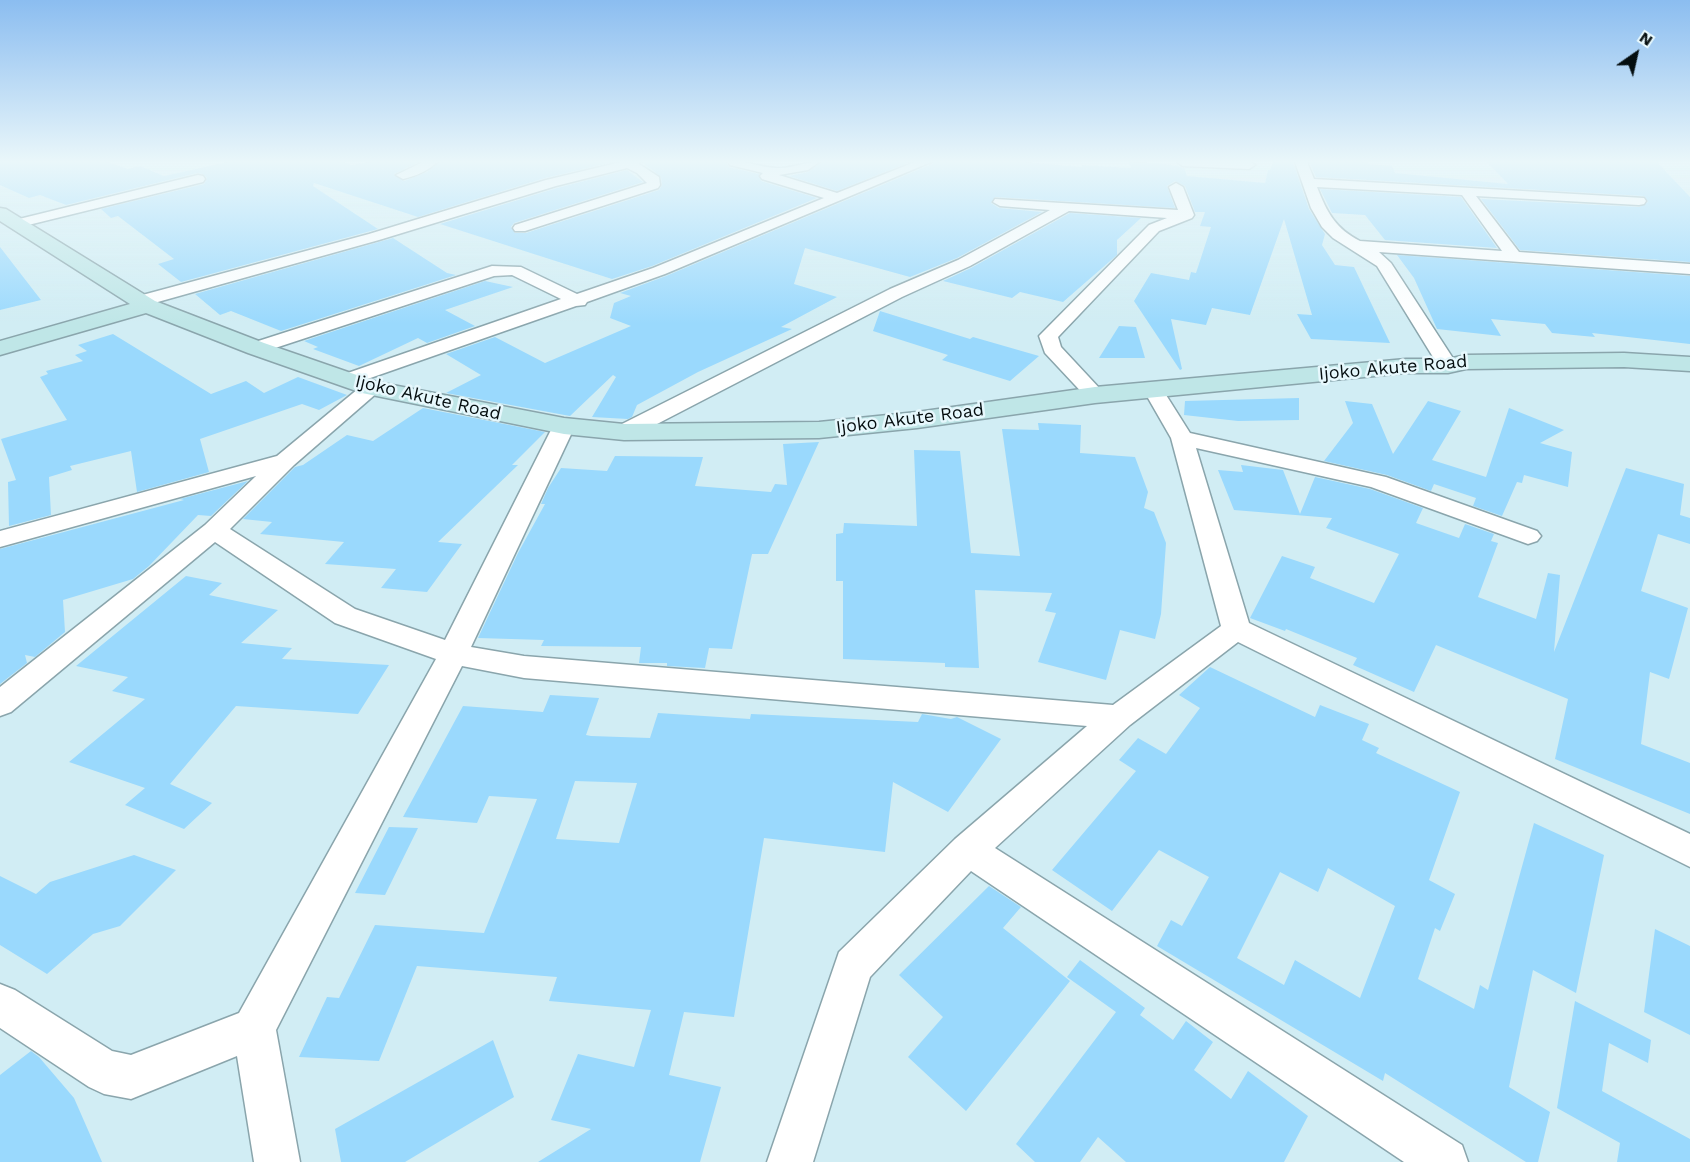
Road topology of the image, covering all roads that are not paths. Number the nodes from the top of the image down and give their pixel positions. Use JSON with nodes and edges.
{"nodes":[{"id":1,"x":444,"y":216,"type":"edge"},
{"id":2,"x":556,"y":216,"type":"edge"},
{"id":3,"x":793,"y":216,"type":"edge"},
{"id":4,"x":1049,"y":216,"type":"edge"},
{"id":5,"x":1184,"y":216,"type":"edge"},
{"id":6,"x":1322,"y":216,"type":"edge"},
{"id":7,"x":1484,"y":216,"type":"edge"},
{"id":8,"x":8,"y":219,"type":"edge"},
{"id":9,"x":520,"y":228,"type":"dead end"},
{"id":10,"x":1360,"y":246,"type":"junction"},
{"id":11,"x":1515,"y":257,"type":"junction"},
{"id":12,"x":1690,"y":269,"type":"edge"},
{"id":13,"x":579,"y":301,"type":"junction"},
{"id":14,"x":144,"y":304,"type":"junction"},
{"id":15,"x":0,"y":348,"type":"edge"},
{"id":16,"x":256,"y":348,"type":"junction"},
{"id":17,"x":1690,"y":363,"type":"edge"},
{"id":18,"x":1448,"y":366,"type":"junction"},
{"id":19,"x":360,"y":384,"type":"junction"},
{"id":20,"x":1154,"y":391,"type":"junction"},
{"id":21,"x":1095,"y":395,"type":"junction"},
{"id":22,"x":564,"y":426,"type":"junction"},
{"id":23,"x":624,"y":432,"type":"junction"},
{"id":24,"x":1182,"y":438,"type":"junction"},
{"id":25,"x":286,"y":460,"type":"junction"},
{"id":26,"x":214,"y":530,"type":"junction"},
{"id":27,"x":1528,"y":536,"type":"dead end"},
{"id":28,"x":0,"y":539,"type":"edge"},
{"id":29,"x":1236,"y":629,"type":"junction"},
{"id":30,"x":453,"y":654,"type":"junction"},
{"id":31,"x":0,"y":704,"type":"edge"},
{"id":32,"x":1119,"y":717,"type":"junction"},
{"id":33,"x":968,"y":850,"type":"junction"},
{"id":34,"x":1690,"y":851,"type":"edge"},
{"id":35,"x":0,"y":1004,"type":"edge"},
{"id":36,"x":254,"y":1028,"type":"junction"},
{"id":37,"x":277,"y":1162,"type":"edge"},
{"id":38,"x":790,"y":1162,"type":"edge"},
{"id":39,"x":1445,"y":1162,"type":"edge"}],
"edges":[{"from":1,"to":14,"type":"street"},
{"from":2,"to":9,"type":"street"},
{"from":3,"to":13,"type":"street"},
{"from":4,"to":23,"type":"street"},
{"from":5,"to":21,"type":"street"},
{"from":6,"to":10,"type":"street"},
{"from":7,"to":11,"type":"street"},
{"from":8,"to":14,"type":"main road","name":"Ijoko Akute Road"},
{"from":10,"to":11,"type":"street"},
{"from":10,"to":18,"type":"street"},
{"from":11,"to":12,"type":"street"},
{"from":13,"to":16,"type":"street"},
{"from":13,"to":19,"type":"street"},
{"from":14,"to":15,"type":"main road"},
{"from":14,"to":16,"type":"main road","name":"Ijoko Akute Road"},
{"from":16,"to":19,"type":"main road","name":"Ijoko Akute Road"},
{"from":17,"to":18,"type":"main road","name":"Ijoko Akute Road"},
{"from":18,"to":20,"type":"main road","name":"Ijoko Akute Road"},
{"from":19,"to":22,"type":"main road","name":"Ijoko Akute Road"},
{"from":19,"to":25,"type":"street"},
{"from":20,"to":21,"type":"main road","name":"Ijoko Akute Road"},
{"from":20,"to":24,"type":"street"},
{"from":21,"to":23,"type":"main road","name":"Ijoko Akute Road"},
{"from":22,"to":23,"type":"main road","name":"Ijoko Akute Road"},
{"from":22,"to":30,"type":"street"},
{"from":24,"to":27,"type":"street"},
{"from":24,"to":29,"type":"street"},
{"from":25,"to":26,"type":"street"},
{"from":25,"to":28,"type":"street"},
{"from":26,"to":30,"type":"street"},
{"from":26,"to":31,"type":"street"},
{"from":29,"to":32,"type":"street"},
{"from":29,"to":34,"type":"street"},
{"from":30,"to":32,"type":"street"},
{"from":30,"to":36,"type":"street"},
{"from":32,"to":33,"type":"street"},
{"from":33,"to":38,"type":"street"},
{"from":33,"to":39,"type":"street"},
{"from":35,"to":36,"type":"street"},
{"from":36,"to":37,"type":"street"}]}
